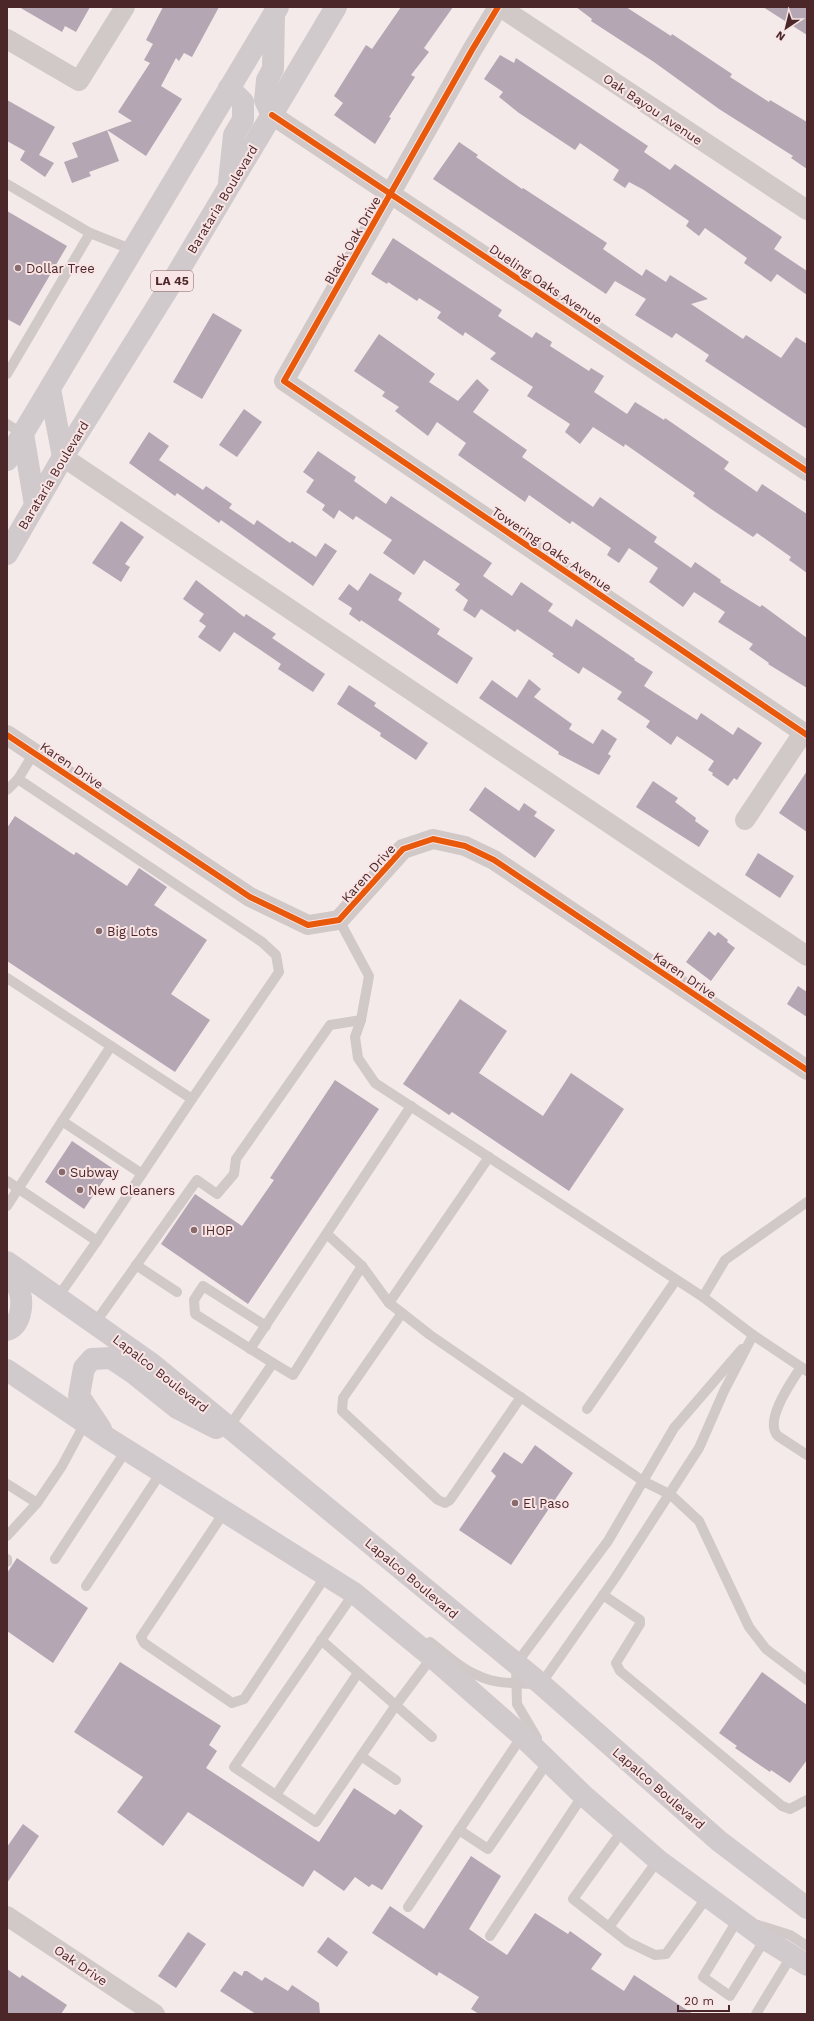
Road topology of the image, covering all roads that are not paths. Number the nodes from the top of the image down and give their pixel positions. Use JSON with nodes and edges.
{"nodes":[{"id":1,"x":125,"y":7,"type":"edge"},
{"id":2,"x":336,"y":7,"type":"edge"},
{"id":3,"x":499,"y":7,"type":"edge"},
{"id":4,"x":276,"y":11,"type":"edge"},
{"id":5,"x":7,"y":39,"type":"edge"},
{"id":6,"x":230,"y":88,"type":"junction"},
{"id":7,"x":272,"y":115,"type":"junction"},
{"id":8,"x":7,"y":184,"type":"edge"},
{"id":9,"x":228,"y":189,"type":"junction"},
{"id":10,"x":390,"y":194,"type":"junction"},
{"id":11,"x":807,"y":210,"type":"edge"},
{"id":12,"x":90,"y":233,"type":"junction"},
{"id":13,"x":133,"y":250,"type":"junction"},
{"id":14,"x":7,"y":374,"type":"edge"},
{"id":15,"x":284,"y":381,"type":"joint"},
{"id":16,"x":50,"y":389,"type":"junction"},
{"id":17,"x":15,"y":429,"type":"edge"},
{"id":18,"x":63,"y":457,"type":"junction"},
{"id":19,"x":7,"y":460,"type":"edge"},
{"id":20,"x":807,"y":471,"type":"edge"},
{"id":21,"x":35,"y":505,"type":"junction"},
{"id":22,"x":7,"y":554,"type":"edge"},
{"id":23,"x":805,"y":734,"type":"edge"},
{"id":24,"x":7,"y":735,"type":"edge"},
{"id":25,"x":34,"y":753,"type":"junction"},
{"id":26,"x":18,"y":779,"type":"junction"},
{"id":27,"x":7,"y":790,"type":"edge"},
{"id":28,"x":745,"y":820,"type":"dead end"},
{"id":29,"x":339,"y":920,"type":"junction"},
{"id":30,"x":807,"y":956,"type":"edge"},
{"id":31,"x":7,"y":978,"type":"edge"},
{"id":32,"x":361,"y":1020,"type":"junction"},
{"id":33,"x":111,"y":1046,"type":"junction"},
{"id":34,"x":807,"y":1070,"type":"edge"},
{"id":35,"x":192,"y":1099,"type":"junction"},
{"id":36,"x":411,"y":1106,"type":"junction"},
{"id":37,"x":62,"y":1121,"type":"junction"},
{"id":38,"x":488,"y":1158,"type":"junction"},
{"id":39,"x":142,"y":1174,"type":"junction"},
{"id":40,"x":7,"y":1181,"type":"edge"},
{"id":41,"x":18,"y":1188,"type":"junction"},
{"id":42,"x":807,"y":1202,"type":"edge"},
{"id":43,"x":7,"y":1206,"type":"edge"},
{"id":44,"x":328,"y":1234,"type":"junction"},
{"id":45,"x":97,"y":1241,"type":"junction"},
{"id":46,"x":7,"y":1262,"type":"edge"},
{"id":47,"x":136,"y":1265,"type":"junction"},
{"id":48,"x":362,"y":1266,"type":"junction"},
{"id":49,"x":7,"y":1270,"type":"edge"},
{"id":50,"x":676,"y":1280,"type":"junction"},
{"id":51,"x":177,"y":1292,"type":"dead end"},
{"id":52,"x":58,"y":1297,"type":"junction"},
{"id":53,"x":703,"y":1297,"type":"junction"},
{"id":54,"x":389,"y":1303,"type":"junction"},
{"id":55,"x":402,"y":1313,"type":"junction"},
{"id":56,"x":95,"y":1323,"type":"junction"},
{"id":57,"x":266,"y":1326,"type":"junction"},
{"id":58,"x":7,"y":1330,"type":"edge"},
{"id":59,"x":753,"y":1335,"type":"junction"},
{"id":60,"x":250,"y":1349,"type":"junction"},
{"id":61,"x":273,"y":1363,"type":"junction"},
{"id":62,"x":804,"y":1369,"type":"edge"},
{"id":63,"x":8,"y":1372,"type":"edge"},
{"id":64,"x":521,"y":1397,"type":"junction"},
{"id":65,"x":587,"y":1409,"type":"dead end"},
{"id":66,"x":85,"y":1423,"type":"junction"},
{"id":67,"x":229,"y":1427,"type":"junction"},
{"id":68,"x":106,"y":1437,"type":"junction"},
{"id":69,"x":255,"y":1448,"type":"junction"},
{"id":70,"x":127,"y":1449,"type":"junction"},
{"id":71,"x":807,"y":1455,"type":"edge"},
{"id":72,"x":162,"y":1471,"type":"junction"},
{"id":73,"x":643,"y":1480,"type":"junction"},
{"id":74,"x":7,"y":1484,"type":"edge"},
{"id":75,"x":670,"y":1495,"type":"junction"},
{"id":76,"x":37,"y":1503,"type":"junction"},
{"id":77,"x":225,"y":1511,"type":"junction"},
{"id":78,"x":7,"y":1536,"type":"edge"},
{"id":79,"x":55,"y":1559,"type":"dead end"},
{"id":80,"x":326,"y":1574,"type":"junction"},
{"id":81,"x":86,"y":1586,"type":"dead end"},
{"id":82,"x":354,"y":1593,"type":"junction"},
{"id":83,"x":603,"y":1595,"type":"junction"},
{"id":84,"x":321,"y":1640,"type":"junction"},
{"id":85,"x":432,"y":1657,"type":"junction"},
{"id":86,"x":358,"y":1673,"type":"junction"},
{"id":87,"x":517,"y":1673,"type":"junction"},
{"id":88,"x":807,"y":1680,"type":"edge"},
{"id":89,"x":541,"y":1684,"type":"junction"},
{"id":90,"x":396,"y":1705,"type":"junction"},
{"id":91,"x":522,"y":1736,"type":"junction"},
{"id":92,"x":432,"y":1737,"type":"dead end"},
{"id":93,"x":361,"y":1756,"type":"junction"},
{"id":94,"x":548,"y":1760,"type":"junction"},
{"id":95,"x":564,"y":1776,"type":"junction"},
{"id":96,"x":396,"y":1780,"type":"dead end"},
{"id":97,"x":276,"y":1795,"type":"junction"},
{"id":98,"x":583,"y":1795,"type":"junction"},
{"id":99,"x":807,"y":1800,"type":"edge"},
{"id":100,"x":459,"y":1830,"type":"junction"},
{"id":101,"x":622,"y":1831,"type":"junction"},
{"id":102,"x":658,"y":1860,"type":"junction"},
{"id":103,"x":707,"y":1898,"type":"junction"},
{"id":104,"x":408,"y":1907,"type":"dead end"},
{"id":105,"x":807,"y":1908,"type":"edge"},
{"id":106,"x":7,"y":1916,"type":"edge"},
{"id":107,"x":738,"y":1919,"type":"junction"},
{"id":108,"x":609,"y":1927,"type":"junction"},
{"id":109,"x":490,"y":1936,"type":"dead end"},
{"id":110,"x":765,"y":1939,"type":"junction"},
{"id":111,"x":802,"y":1955,"type":"edge"},
{"id":112,"x":154,"y":2014,"type":"edge"},
{"id":113,"x":756,"y":2014,"type":"edge"}],
"edges":[{"from":1,"to":5,"type":"street"},
{"from":2,"to":7,"type":"main road","name":"Barataria Boulevard","number":"LA 45"},
{"from":3,"to":10,"type":"street","name":"Black Oak Drive"},
{"from":3,"to":11,"type":"street","name":"Oak Bayou Avenue"},
{"from":4,"to":6,"type":"main road"},
{"from":4,"to":7,"type":"main road"},
{"from":6,"to":9,"type":"main road"},
{"from":6,"to":13,"type":"main road"},
{"from":7,"to":9,"type":"main road","name":"Barataria Boulevard","number":"LA 45"},
{"from":7,"to":10,"type":"street","name":"Dueling Oaks Avenue"},
{"from":8,"to":12,"type":"lane"},
{"from":9,"to":18,"type":"main road","name":"Barataria Boulevard","number":"LA 45"},
{"from":10,"to":15,"type":"street","name":"Black Oak Drive"},
{"from":10,"to":20,"type":"street","name":"Dueling Oaks Avenue"},
{"from":12,"to":13,"type":"lane"},
{"from":12,"to":14,"type":"lane"},
{"from":13,"to":16,"type":"main road"},
{"from":15,"to":23,"type":"street","name":"Towering Oaks Avenue"},
{"from":16,"to":17,"type":"main road"},
{"from":16,"to":18,"type":"main road"},
{"from":17,"to":19,"type":"main road"},
{"from":17,"to":21,"type":"main road"},
{"from":18,"to":21,"type":"main road","name":"Barataria Boulevard","number":"LA 45"},
{"from":18,"to":30,"type":"street"},
{"from":21,"to":22,"type":"main road","name":"Barataria Boulevard","number":"LA 45"},
{"from":23,"to":28,"type":"street"},
{"from":24,"to":25,"type":"street","name":"Karen Drive"},
{"from":25,"to":26,"type":"lane"},
{"from":25,"to":29,"type":"street","name":"Karen Drive"},
{"from":26,"to":27,"type":"lane"},
{"from":26,"to":35,"type":"lane"},
{"from":29,"to":32,"type":"lane"},
{"from":29,"to":34,"type":"street","name":"Karen Drive"},
{"from":31,"to":33,"type":"lane"},
{"from":32,"to":36,"type":"lane"},
{"from":32,"to":47,"type":"lane"},
{"from":33,"to":35,"type":"lane"},
{"from":33,"to":37,"type":"lane"},
{"from":35,"to":39,"type":"lane"},
{"from":36,"to":38,"type":"lane"},
{"from":36,"to":44,"type":"lane"},
{"from":37,"to":39,"type":"lane"},
{"from":37,"to":41,"type":"lane"},
{"from":38,"to":50,"type":"lane"},
{"from":38,"to":54,"type":"lane"},
{"from":39,"to":45,"type":"lane"},
{"from":40,"to":41,"type":"lane"},
{"from":41,"to":43,"type":"lane"},
{"from":41,"to":45,"type":"lane"},
{"from":42,"to":53,"type":"lane"},
{"from":44,"to":48,"type":"lane"},
{"from":44,"to":57,"type":"lane"},
{"from":45,"to":52,"type":"lane"},
{"from":46,"to":52,"type":"main road","name":"Lapalco Boulevard"},
{"from":47,"to":51,"type":"lane"},
{"from":47,"to":56,"type":"lane"},
{"from":48,"to":54,"type":"lane"},
{"from":48,"to":61,"type":"lane"},
{"from":49,"to":58,"type":"main road"},
{"from":50,"to":53,"type":"lane"},
{"from":50,"to":65,"type":"lane"},
{"from":52,"to":56,"type":"main road","name":"Lapalco Boulevard"},
{"from":53,"to":59,"type":"lane"},
{"from":54,"to":55,"type":"lane"},
{"from":55,"to":64,"type":"lane"},
{"from":55,"to":64,"type":"lane"},
{"from":56,"to":67,"type":"main road","name":"Lapalco Boulevard"},
{"from":57,"to":60,"type":"lane"},
{"from":57,"to":60,"type":"lane"},
{"from":59,"to":62,"type":"lane"},
{"from":59,"to":73,"type":"lane"},
{"from":59,"to":75,"type":"lane"},
{"from":60,"to":61,"type":"lane"},
{"from":61,"to":67,"type":"lane"},
{"from":62,"to":71,"type":"lane"},
{"from":63,"to":66,"type":"main road"},
{"from":64,"to":73,"type":"lane"},
{"from":66,"to":68,"type":"main road"},
{"from":66,"to":76,"type":"lane"},
{"from":67,"to":69,"type":"main road","name":"Lapalco Boulevard"},
{"from":68,"to":69,"type":"main road"},
{"from":68,"to":70,"type":"main road"},
{"from":69,"to":87,"type":"main road","name":"Lapalco Boulevard"},
{"from":70,"to":72,"type":"main road"},
{"from":70,"to":79,"type":"lane"},
{"from":72,"to":77,"type":"main road"},
{"from":72,"to":81,"type":"lane"},
{"from":73,"to":75,"type":"lane"},
{"from":73,"to":87,"type":"lane"},
{"from":74,"to":76,"type":"lane"},
{"from":75,"to":83,"type":"lane"},
{"from":75,"to":88,"type":"lane"},
{"from":76,"to":78,"type":"lane"},
{"from":77,"to":80,"type":"main road"},
{"from":77,"to":80,"type":"lane"},
{"from":80,"to":82,"type":"main road"},
{"from":80,"to":87,"type":"lane"},
{"from":82,"to":84,"type":"lane"},
{"from":82,"to":85,"type":"main road"},
{"from":83,"to":89,"type":"lane"},
{"from":83,"to":99,"type":"lane"},
{"from":84,"to":86,"type":"lane"},
{"from":84,"to":97,"type":"lane"},
{"from":85,"to":90,"type":"lane"},
{"from":85,"to":91,"type":"main road"},
{"from":86,"to":90,"type":"lane"},
{"from":86,"to":97,"type":"lane"},
{"from":87,"to":89,"type":"main road","name":"Lapalco Boulevard"},
{"from":87,"to":95,"type":"lane"},
{"from":89,"to":105,"type":"main road","name":"Lapalco Boulevard"},
{"from":90,"to":92,"type":"lane"},
{"from":90,"to":93,"type":"lane"},
{"from":91,"to":94,"type":"main road"},
{"from":91,"to":100,"type":"lane"},
{"from":93,"to":96,"type":"lane"},
{"from":93,"to":97,"type":"lane"},
{"from":94,"to":95,"type":"main road"},
{"from":94,"to":100,"type":"lane"},
{"from":95,"to":98,"type":"main road"},
{"from":98,"to":101,"type":"main road"},
{"from":98,"to":109,"type":"lane"},
{"from":100,"to":104,"type":"lane"},
{"from":101,"to":102,"type":"main road"},
{"from":101,"to":108,"type":"lane"},
{"from":102,"to":103,"type":"main road"},
{"from":102,"to":108,"type":"lane"},
{"from":103,"to":107,"type":"main road"},
{"from":103,"to":108,"type":"lane"},
{"from":106,"to":112,"type":"street","name":"Oak Drive"},
{"from":107,"to":110,"type":"main road"},
{"from":107,"to":110,"type":"lane"},
{"from":107,"to":111,"type":"lane"},
{"from":110,"to":111,"type":"main road"},
{"from":111,"to":113,"type":"lane"}]}
